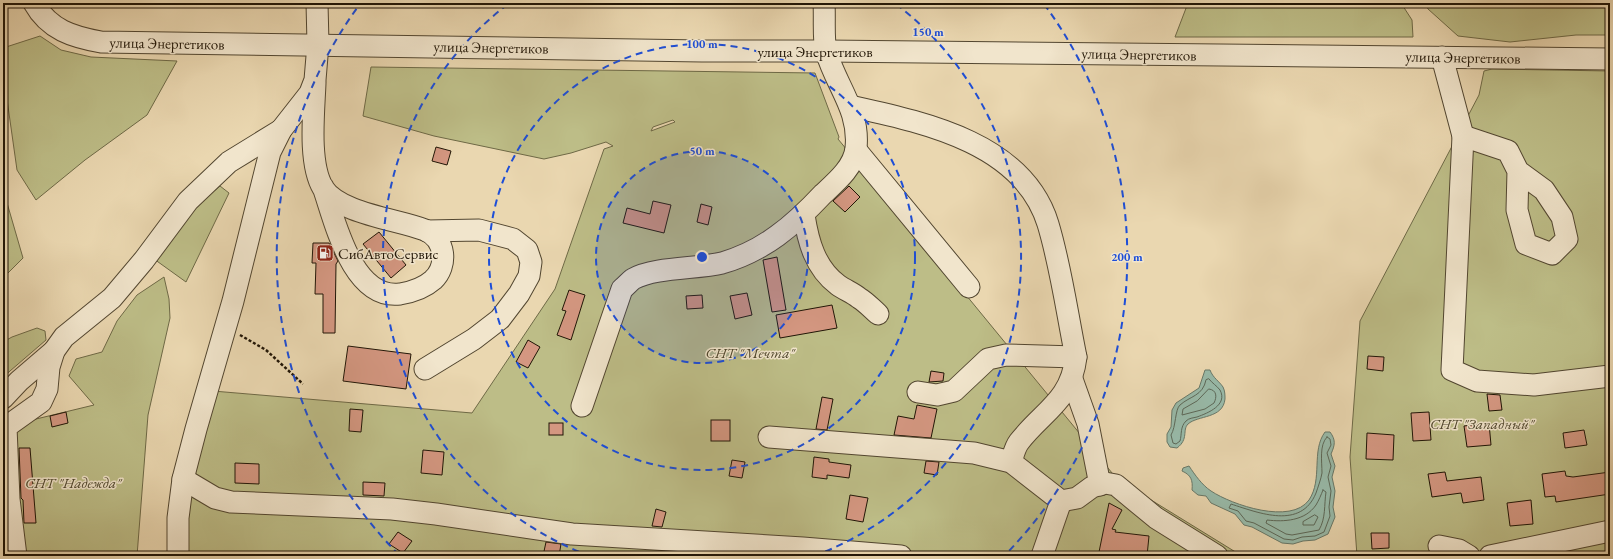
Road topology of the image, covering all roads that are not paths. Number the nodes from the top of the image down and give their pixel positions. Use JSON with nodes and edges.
{"nodes":[{"id":1,"x":34,"y":3,"type":"edge"},
{"id":2,"x":317,"y":3,"type":"edge"},
{"id":3,"x":824,"y":3,"type":"edge"},
{"id":4,"x":318,"y":44,"type":"junction"},
{"id":5,"x":826,"y":51,"type":"junction"},
{"id":6,"x":1442,"y":57,"type":"junction"},
{"id":7,"x":1610,"y":59,"type":"edge"},
{"id":8,"x":315,"y":80,"type":"junction"},
{"id":9,"x":850,"y":106,"type":"junction"},
{"id":10,"x":281,"y":130,"type":"junction"},
{"id":11,"x":1463,"y":136,"type":"junction"},
{"id":12,"x":856,"y":150,"type":"junction"},
{"id":13,"x":1518,"y":172,"type":"dead end"},
{"id":14,"x":323,"y":187,"type":"junction"},
{"id":15,"x":804,"y":215,"type":"junction"},
{"id":16,"x":426,"y":231,"type":"junction"},
{"id":17,"x":969,"y":287,"type":"dead end"},
{"id":18,"x":878,"y":314,"type":"dead end"},
{"id":19,"x":54,"y":350,"type":"junction"},
{"id":20,"x":1076,"y":357,"type":"junction"},
{"id":21,"x":426,"y":369,"type":"dead end"},
{"id":22,"x":1610,"y":376,"type":"edge"},
{"id":23,"x":1072,"y":379,"type":"junction"},
{"id":24,"x":918,"y":392,"type":"dead end"},
{"id":25,"x":3,"y":397,"type":"edge"},
{"id":26,"x":582,"y":406,"type":"dead end"},
{"id":27,"x":6,"y":427,"type":"junction"},
{"id":28,"x":770,"y":437,"type":"dead end"},
{"id":29,"x":1010,"y":462,"type":"junction"},
{"id":30,"x":183,"y":479,"type":"junction"},
{"id":31,"x":1100,"y":485,"type":"junction"},
{"id":32,"x":1061,"y":501,"type":"junction"},
{"id":33,"x":1610,"y":531,"type":"edge"},
{"id":34,"x":1439,"y":546,"type":"dead end"},
{"id":35,"x":16,"y":556,"type":"edge"},
{"id":36,"x":178,"y":556,"type":"edge"},
{"id":37,"x":901,"y":556,"type":"edge"},
{"id":38,"x":1042,"y":556,"type":"edge"},
{"id":39,"x":1217,"y":556,"type":"edge"},
{"id":40,"x":1469,"y":556,"type":"edge"},
{"id":41,"x":1490,"y":556,"type":"edge"}],
"edges":[{"from":1,"to":4,"type":"street","name":"улица Энергетиков"},
{"from":2,"to":4,"type":"street"},
{"from":3,"to":5,"type":"street"},
{"from":4,"to":5,"type":"street","name":"улица Энергетиков"},
{"from":4,"to":8,"type":"street"},
{"from":5,"to":6,"type":"street","name":"улица Энергетиков"},
{"from":5,"to":9,"type":"street"},
{"from":6,"to":7,"type":"street","name":"улица Энергетиков"},
{"from":6,"to":11,"type":"street"},
{"from":8,"to":10,"type":"street"},
{"from":8,"to":14,"type":"street"},
{"from":9,"to":12,"type":"street"},
{"from":9,"to":20,"type":"street"},
{"from":10,"to":19,"type":"street"},
{"from":10,"to":30,"type":"street"},
{"from":11,"to":13,"type":"street"},
{"from":11,"to":22,"type":"street"},
{"from":12,"to":15,"type":"street"},
{"from":12,"to":17,"type":"street"},
{"from":14,"to":16,"type":"street"},
{"from":14,"to":16,"type":"street"},
{"from":15,"to":18,"type":"street"},
{"from":15,"to":26,"type":"street"},
{"from":16,"to":21,"type":"street"},
{"from":19,"to":25,"type":"street"},
{"from":19,"to":27,"type":"street"},
{"from":20,"to":23,"type":"street"},
{"from":20,"to":24,"type":"street"},
{"from":23,"to":29,"type":"street"},
{"from":23,"to":31,"type":"street"},
{"from":25,"to":27,"type":"street"},
{"from":27,"to":35,"type":"street"},
{"from":28,"to":29,"type":"street"},
{"from":29,"to":32,"type":"street"},
{"from":30,"to":36,"type":"street"},
{"from":30,"to":37,"type":"street"},
{"from":31,"to":32,"type":"street"},
{"from":31,"to":39,"type":"street"},
{"from":32,"to":38,"type":"street"},
{"from":33,"to":41,"type":"street"},
{"from":34,"to":40,"type":"street"}]}
